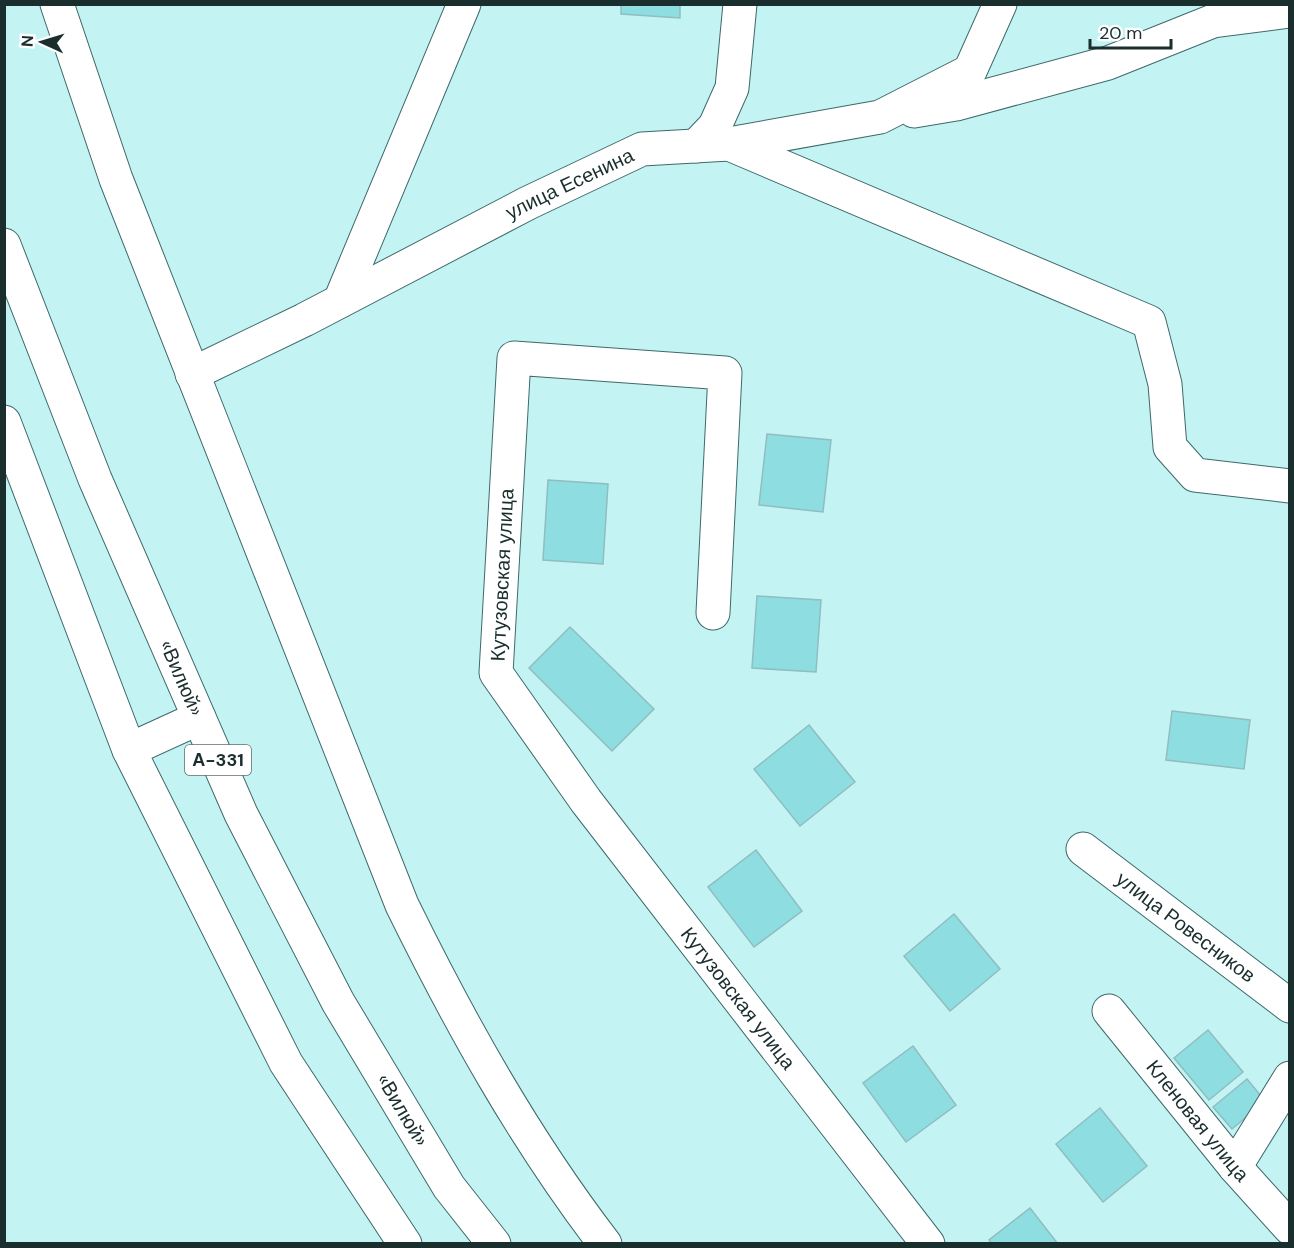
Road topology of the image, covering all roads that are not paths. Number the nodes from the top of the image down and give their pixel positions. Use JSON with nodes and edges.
{"nodes":[{"id":1,"x":57,"y":4,"type":"edge"},
{"id":2,"x":464,"y":4,"type":"edge"},
{"id":3,"x":740,"y":4,"type":"edge"},
{"id":4,"x":1000,"y":4,"type":"edge"},
{"id":5,"x":1290,"y":11,"type":"edge"},
{"id":6,"x":880,"y":117,"type":"junction"},
{"id":7,"x":729,"y":144,"type":"junction"},
{"id":8,"x":696,"y":146,"type":"junction"},
{"id":9,"x":4,"y":245,"type":"edge"},
{"id":10,"x":340,"y":301,"type":"junction"},
{"id":11,"x":192,"y":374,"type":"junction"},
{"id":12,"x":4,"y":422,"type":"edge"},
{"id":13,"x":1290,"y":486,"type":"edge"},
{"id":14,"x":713,"y":613,"type":"dead end"},
{"id":15,"x":199,"y":718,"type":"junction"},
{"id":16,"x":129,"y":750,"type":"junction"},
{"id":17,"x":1083,"y":849,"type":"dead end"},
{"id":18,"x":1290,"y":1006,"type":"edge"},
{"id":19,"x":1109,"y":1011,"type":"dead end"},
{"id":20,"x":1290,"y":1078,"type":"edge"},
{"id":21,"x":1235,"y":1167,"type":"junction"},
{"id":22,"x":1290,"y":1228,"type":"edge"},
{"id":23,"x":405,"y":1244,"type":"edge"},
{"id":24,"x":494,"y":1244,"type":"edge"},
{"id":25,"x":605,"y":1244,"type":"edge"},
{"id":26,"x":928,"y":1244,"type":"edge"}],
"edges":[{"from":1,"to":11,"type":"main road"},
{"from":2,"to":10,"type":"main road"},
{"from":3,"to":8,"type":"main road"},
{"from":4,"to":6,"type":"main road","name":"улица Есенина"},
{"from":5,"to":6,"type":"main road"},
{"from":6,"to":7,"type":"main road","name":"улица Есенина"},
{"from":7,"to":8,"type":"main road","name":"улица Есенина"},
{"from":7,"to":13,"type":"main road"},
{"from":8,"to":10,"type":"main road","name":"улица Есенина"},
{"from":9,"to":15,"type":"main road","name":"«Вилюй»","number":"А-331"},
{"from":10,"to":11,"type":"main road","name":"улица Есенина"},
{"from":11,"to":25,"type":"main road"},
{"from":12,"to":16,"type":"main road"},
{"from":14,"to":26,"type":"main road","name":"Кутузовская улица"},
{"from":15,"to":16,"type":"main road"},
{"from":15,"to":24,"type":"main road","name":"«Вилюй»","number":"А-331"},
{"from":16,"to":23,"type":"main road"},
{"from":17,"to":18,"type":"main road","name":"улица Ровесников"},
{"from":19,"to":21,"type":"main road","name":"Кленовая улица"},
{"from":20,"to":21,"type":"main road"},
{"from":21,"to":22,"type":"main road","name":"Кленовая улица"}]}
